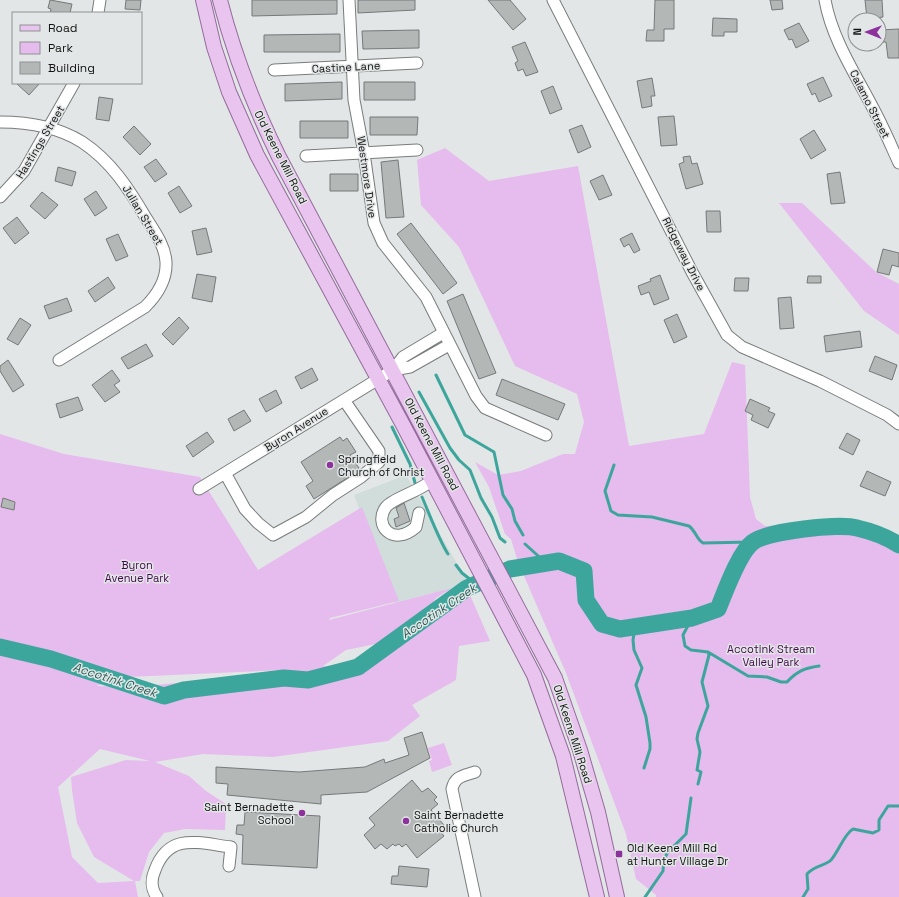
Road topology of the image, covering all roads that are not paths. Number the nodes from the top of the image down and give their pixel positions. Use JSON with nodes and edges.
{"nodes":[{"id":1,"x":100,"y":0,"type":"edge"},
{"id":2,"x":203,"y":0,"type":"edge"},
{"id":3,"x":220,"y":0,"type":"edge"},
{"id":4,"x":349,"y":0,"type":"edge"},
{"id":5,"x":553,"y":0,"type":"edge"},
{"id":6,"x":825,"y":0,"type":"edge"},
{"id":7,"x":98,"y":12,"type":"edge"},
{"id":8,"x":418,"y":63,"type":"dead end"},
{"id":9,"x":352,"y":67,"type":"junction"},
{"id":10,"x":274,"y":70,"type":"dead end"},
{"id":11,"x":73,"y":84,"type":"edge"},
{"id":12,"x":0,"y":122,"type":"edge"},
{"id":13,"x":48,"y":129,"type":"junction"},
{"id":14,"x":417,"y":150,"type":"dead end"},
{"id":15,"x":364,"y":153,"type":"junction"},
{"id":16,"x":306,"y":156,"type":"dead end"},
{"id":17,"x":899,"y":162,"type":"edge"},
{"id":18,"x":0,"y":197,"type":"edge"},
{"id":19,"x":443,"y":333,"type":"junction"},
{"id":20,"x":450,"y":345,"type":"junction"},
{"id":21,"x":59,"y":360,"type":"dead end"},
{"id":22,"x":393,"y":370,"type":"junction"},
{"id":23,"x":378,"y":380,"type":"junction"},
{"id":24,"x":344,"y":400,"type":"junction"},
{"id":25,"x":899,"y":424,"type":"edge"},
{"id":26,"x":546,"y":435,"type":"dead end"},
{"id":27,"x":224,"y":474,"type":"junction"},
{"id":28,"x":432,"y":480,"type":"junction"},
{"id":29,"x":199,"y":489,"type":"dead end"},
{"id":30,"x":419,"y":513,"type":"dead end"},
{"id":31,"x":475,"y":772,"type":"dead end"},
{"id":32,"x":229,"y":866,"type":"dead end"},
{"id":33,"x":156,"y":897,"type":"edge"},
{"id":34,"x":475,"y":897,"type":"edge"},
{"id":35,"x":597,"y":897,"type":"edge"},
{"id":36,"x":617,"y":897,"type":"edge"}],
"edges":[{"from":1,"to":7,"type":"street"},
{"from":2,"to":23,"type":"main road","name":"Old Keene Mill Road"},
{"from":3,"to":22,"type":"main road","name":"Old Keene Mill Road"},
{"from":4,"to":9,"type":"street","name":"Westmore Drive"},
{"from":5,"to":25,"type":"street","name":"Ridgeway Drive"},
{"from":6,"to":17,"type":"street","name":"Calamo Street"},
{"from":8,"to":9,"type":"street","name":"Castine Lane"},
{"from":9,"to":10,"type":"street","name":"Castine Lane"},
{"from":9,"to":15,"type":"street","name":"Westmore Drive"},
{"from":11,"to":13,"type":"street","name":"Hastings Street"},
{"from":12,"to":13,"type":"street","name":"Julian Street"},
{"from":13,"to":18,"type":"street","name":"Hastings Street"},
{"from":13,"to":21,"type":"street","name":"Julian Street"},
{"from":14,"to":15,"type":"street"},
{"from":15,"to":16,"type":"street"},
{"from":15,"to":19,"type":"street","name":"Westmore Drive"},
{"from":19,"to":20,"type":"street","name":"Westmore Drive"},
{"from":19,"to":22,"type":"street"},
{"from":20,"to":22,"type":"street"},
{"from":20,"to":26,"type":"street","name":"Westmore Drive"},
{"from":22,"to":23,"type":"street","name":"Byron Avenue"},
{"from":22,"to":36,"type":"main road","name":"Old Keene Mill Road"},
{"from":23,"to":24,"type":"street","name":"Byron Avenue"},
{"from":23,"to":28,"type":"main road","name":"Old Keene Mill Road"},
{"from":24,"to":27,"type":"street","name":"Byron Avenue"},
{"from":24,"to":27,"type":"street"},
{"from":27,"to":29,"type":"street","name":"Byron Avenue"},
{"from":28,"to":30,"type":"street"},
{"from":28,"to":35,"type":"main road","name":"Old Keene Mill Road"},
{"from":31,"to":34,"type":"street"},
{"from":32,"to":33,"type":"street"}]}
